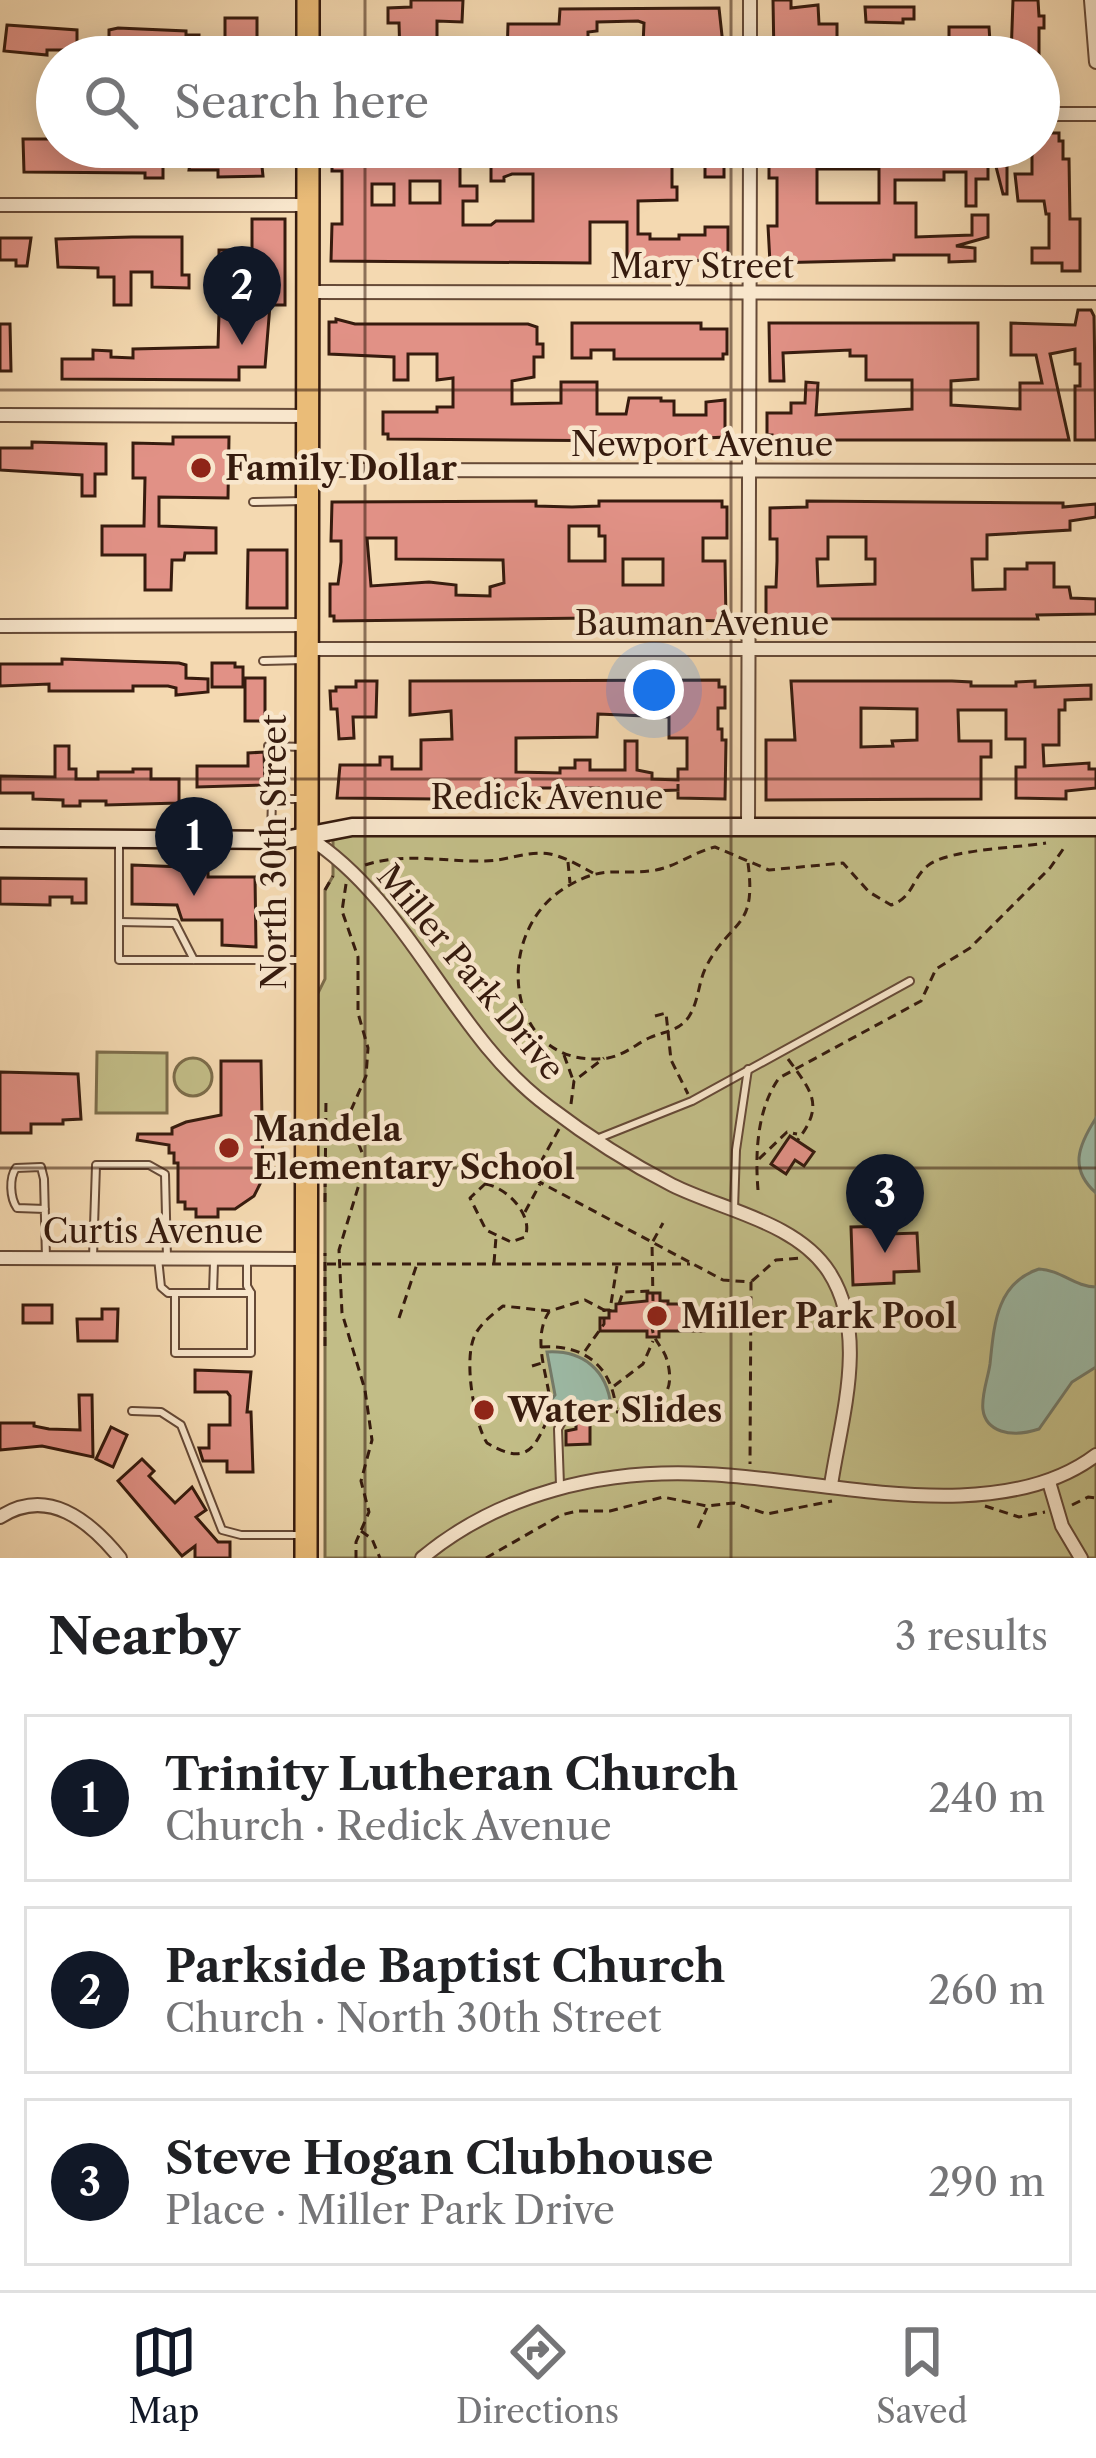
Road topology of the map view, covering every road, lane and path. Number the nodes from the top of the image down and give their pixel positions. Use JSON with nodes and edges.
{"nodes":[{"id":1,"x":308,"y":0,"type":"edge"},
{"id":2,"x":750,"y":0,"type":"edge"},
{"id":3,"x":1091,"y":0,"type":"edge"},
{"id":4,"x":308,"y":36,"type":"edge"},
{"id":5,"x":750,"y":36,"type":"edge"},
{"id":6,"x":1096,"y":62,"type":"edge"},
{"id":7,"x":1060,"y":114,"type":"edge"},
{"id":8,"x":1096,"y":114,"type":"edge"},
{"id":9,"x":308,"y":168,"type":"edge"},
{"id":10,"x":750,"y":168,"type":"edge"},
{"id":11,"x":0,"y":205,"type":"edge"},
{"id":12,"x":308,"y":205,"type":"junction"},
{"id":13,"x":308,"y":292,"type":"junction"},
{"id":14,"x":749,"y":293,"type":"junction"},
{"id":15,"x":1096,"y":293,"type":"edge"},
{"id":16,"x":0,"y":416,"type":"edge"},
{"id":17,"x":308,"y":416,"type":"junction"},
{"id":18,"x":308,"y":470,"type":"junction"},
{"id":19,"x":1096,"y":471,"type":"edge"},
{"id":20,"x":749,"y":472,"type":"junction"},
{"id":21,"x":254,"y":502,"type":"dead end"},
{"id":22,"x":308,"y":502,"type":"junction"},
{"id":23,"x":307,"y":625,"type":"junction"},
{"id":24,"x":0,"y":626,"type":"edge"},
{"id":25,"x":1096,"y":649,"type":"edge"},
{"id":26,"x":749,"y":651,"type":"junction"},
{"id":27,"x":308,"y":654,"type":"junction"},
{"id":28,"x":263,"y":661,"type":"dead end"},
{"id":29,"x":268,"y":746,"type":"dead end"},
{"id":30,"x":308,"y":747,"type":"junction"},
{"id":31,"x":308,"y":799,"type":"junction"},
{"id":32,"x":748,"y":827,"type":"junction"},
{"id":33,"x":1096,"y":827,"type":"edge"},
{"id":34,"x":307,"y":836,"type":"junction"},
{"id":35,"x":0,"y":838,"type":"edge"},
{"id":36,"x":119,"y":839,"type":"junction"},
{"id":37,"x":272,"y":840,"type":"junction"},
{"id":38,"x":568,"y":861,"type":"junction"},
{"id":39,"x":748,"y":863,"type":"junction"},
{"id":40,"x":353,"y":873,"type":"junction"},
{"id":41,"x":593,"y":873,"type":"junction"},
{"id":42,"x":570,"y":884,"type":"junction"},
{"id":43,"x":119,"y":922,"type":"junction"},
{"id":44,"x":194,"y":960,"type":"junction"},
{"id":45,"x":306,"y":960,"type":"junction"},
{"id":46,"x":910,"y":980,"type":"dead end"},
{"id":47,"x":655,"y":1016,"type":"dead end"},
{"id":48,"x":670,"y":1031,"type":"junction"},
{"id":49,"x":782,"y":1050,"type":"junction"},
{"id":50,"x":562,"y":1051,"type":"junction"},
{"id":51,"x":604,"y":1058,"type":"junction"},
{"id":52,"x":794,"y":1067,"type":"junction"},
{"id":53,"x":748,"y":1069,"type":"junction"},
{"id":54,"x":574,"y":1082,"type":"junction"},
{"id":55,"x":692,"y":1101,"type":"junction"},
{"id":56,"x":565,"y":1118,"type":"junction"},
{"id":57,"x":596,"y":1139,"type":"junction"},
{"id":58,"x":757,"y":1160,"type":"junction"},
{"id":59,"x":541,"y":1183,"type":"junction"},
{"id":60,"x":758,"y":1190,"type":"dead end"},
{"id":61,"x":45,"y":1209,"type":"junction"},
{"id":62,"x":525,"y":1212,"type":"junction"},
{"id":63,"x":734,"y":1212,"type":"junction"},
{"id":64,"x":663,"y":1223,"type":"dead end"},
{"id":65,"x":496,"y":1235,"type":"junction"},
{"id":66,"x":652,"y":1244,"type":"junction"},
{"id":67,"x":0,"y":1258,"type":"edge"},
{"id":68,"x":46,"y":1258,"type":"junction"},
{"id":69,"x":93,"y":1258,"type":"junction"},
{"id":70,"x":162,"y":1258,"type":"junction"},
{"id":71,"x":214,"y":1258,"type":"junction"},
{"id":72,"x":247,"y":1258,"type":"junction"},
{"id":73,"x":819,"y":1258,"type":"junction"},
{"id":74,"x":316,"y":1261,"type":"junction"},
{"id":75,"x":339,"y":1264,"type":"junction"},
{"id":76,"x":418,"y":1264,"type":"junction"},
{"id":77,"x":494,"y":1264,"type":"junction"},
{"id":78,"x":618,"y":1264,"type":"junction"},
{"id":79,"x":652,"y":1264,"type":"junction"},
{"id":80,"x":691,"y":1264,"type":"junction"},
{"id":81,"x":751,"y":1282,"type":"junction"},
{"id":82,"x":652,"y":1291,"type":"junction"},
{"id":83,"x":175,"y":1293,"type":"junction"},
{"id":84,"x":214,"y":1293,"type":"junction"},
{"id":85,"x":251,"y":1293,"type":"junction"},
{"id":86,"x":652,"y":1301,"type":"dead end"},
{"id":87,"x":619,"y":1304,"type":"dead end"},
{"id":88,"x":604,"y":1310,"type":"junction"},
{"id":89,"x":550,"y":1311,"type":"junction"},
{"id":90,"x":399,"y":1318,"type":"dead end"},
{"id":91,"x":652,"y":1327,"type":"dead end"},
{"id":92,"x":653,"y":1339,"type":"junction"},
{"id":93,"x":541,"y":1347,"type":"junction"},
{"id":94,"x":583,"y":1353,"type":"junction"},
{"id":95,"x":544,"y":1363,"type":"junction"},
{"id":96,"x":532,"y":1366,"type":"dead end"},
{"id":97,"x":613,"y":1386,"type":"junction"},
{"id":98,"x":548,"y":1387,"type":"junction"},
{"id":99,"x":538,"y":1389,"type":"dead end"},
{"id":100,"x":132,"y":1411,"type":"dead end"},
{"id":101,"x":616,"y":1411,"type":"junction"},
{"id":102,"x":485,"y":1416,"type":"dead end"},
{"id":103,"x":563,"y":1420,"type":"dead end"},
{"id":104,"x":580,"y":1421,"type":"dead end"},
{"id":105,"x":477,"y":1423,"type":"junction"},
{"id":106,"x":1096,"y":1455,"type":"edge"},
{"id":107,"x":750,"y":1478,"type":"junction"},
{"id":108,"x":1049,"y":1482,"type":"junction"},
{"id":109,"x":831,"y":1485,"type":"junction"},
{"id":110,"x":560,"y":1488,"type":"junction"},
{"id":111,"x":1096,"y":1498,"type":"edge"},
{"id":112,"x":843,"y":1501,"type":"dead end"},
{"id":113,"x":973,"y":1504,"type":"dead end"},
{"id":114,"x":707,"y":1506,"type":"junction"},
{"id":115,"x":1057,"y":1509,"type":"junction"},
{"id":116,"x":0,"y":1517,"type":"edge"},
{"id":117,"x":698,"y":1528,"type":"dead end"},
{"id":118,"x":361,"y":1531,"type":"junction"},
{"id":119,"x":306,"y":1546,"type":"edge"},
{"id":120,"x":120,"y":1558,"type":"edge"},
{"id":121,"x":356,"y":1558,"type":"edge"},
{"id":122,"x":380,"y":1558,"type":"edge"},
{"id":123,"x":422,"y":1558,"type":"edge"},
{"id":124,"x":486,"y":1558,"type":"edge"},
{"id":125,"x":1081,"y":1558,"type":"edge"}],
"edges":[{"from":1,"to":4,"type":"highway"},
{"from":2,"to":5,"type":"street"},
{"from":3,"to":6,"type":"street"},
{"from":7,"to":8,"type":"street"},
{"from":9,"to":12,"type":"highway","name":"North 30th Street"},
{"from":10,"to":14,"type":"street"},
{"from":11,"to":12,"type":"street"},
{"from":12,"to":13,"type":"highway","name":"North 30th Street"},
{"from":13,"to":14,"type":"street","name":"Mary Street"},
{"from":13,"to":17,"type":"highway","name":"North 30th Street"},
{"from":14,"to":15,"type":"street","name":"Mary Street"},
{"from":14,"to":20,"type":"street"},
{"from":16,"to":17,"type":"street"},
{"from":17,"to":18,"type":"highway","name":"North 30th Street"},
{"from":18,"to":20,"type":"street","name":"Newport Avenue"},
{"from":18,"to":22,"type":"highway","name":"North 30th Street"},
{"from":19,"to":20,"type":"street","name":"Newport Avenue"},
{"from":20,"to":26,"type":"street"},
{"from":21,"to":22,"type":"lane"},
{"from":22,"to":23,"type":"highway","name":"North 30th Street"},
{"from":23,"to":24,"type":"street"},
{"from":23,"to":27,"type":"highway","name":"North 30th Street"},
{"from":25,"to":26,"type":"street","name":"Bauman Avenue"},
{"from":26,"to":27,"type":"street","name":"Bauman Avenue"},
{"from":26,"to":32,"type":"street"},
{"from":27,"to":28,"type":"lane"},
{"from":27,"to":30,"type":"highway","name":"North 30th Street"},
{"from":29,"to":30,"type":"lane"},
{"from":30,"to":31,"type":"highway","name":"North 30th Street"},
{"from":31,"to":34,"type":"highway","name":"North 30th Street"},
{"from":31,"to":37,"type":"lane"},
{"from":32,"to":33,"type":"street","name":"Redick Avenue"},
{"from":32,"to":34,"type":"street","name":"Redick Avenue"},
{"from":34,"to":37,"type":"street","name":"Redick Avenue"},
{"from":34,"to":40,"type":"street","name":"Miller Park Drive"},
{"from":34,"to":45,"type":"highway","name":"North 30th Street"},
{"from":35,"to":36,"type":"street","name":"Redick Avenue"},
{"from":36,"to":37,"type":"street","name":"Redick Avenue"},
{"from":36,"to":43,"type":"lane"},
{"from":38,"to":40,"type":"path"},
{"from":38,"to":41,"type":"path"},
{"from":38,"to":42,"type":"path"},
{"from":39,"to":41,"type":"path"},
{"from":39,"to":48,"type":"path"},
{"from":39,"to":52,"type":"path"},
{"from":40,"to":56,"type":"street","name":"Miller Park Drive"},
{"from":40,"to":75,"type":"path"},
{"from":41,"to":42,"type":"path"},
{"from":42,"to":50,"type":"path"},
{"from":43,"to":44,"type":"lane"},
{"from":43,"to":44,"type":"lane"},
{"from":44,"to":45,"type":"lane"},
{"from":45,"to":74,"type":"highway","name":"North 30th Street"},
{"from":46,"to":49,"type":"lane"},
{"from":47,"to":48,"type":"path"},
{"from":48,"to":51,"type":"path"},
{"from":48,"to":55,"type":"path"},
{"from":49,"to":52,"type":"path"},
{"from":49,"to":53,"type":"lane"},
{"from":50,"to":51,"type":"path"},
{"from":50,"to":54,"type":"path"},
{"from":51,"to":54,"type":"path"},
{"from":52,"to":58,"type":"path"},
{"from":52,"to":58,"type":"path"},
{"from":53,"to":55,"type":"lane"},
{"from":53,"to":63,"type":"lane"},
{"from":54,"to":56,"type":"path"},
{"from":55,"to":57,"type":"lane"},
{"from":56,"to":57,"type":"street","name":"Miller Park Drive"},
{"from":56,"to":59,"type":"path"},
{"from":57,"to":63,"type":"street","name":"Miller Park Drive"},
{"from":58,"to":60,"type":"path"},
{"from":59,"to":62,"type":"path"},
{"from":59,"to":66,"type":"path"},
{"from":61,"to":61,"type":"lane"},
{"from":61,"to":68,"type":"lane"},
{"from":62,"to":65,"type":"path"},
{"from":62,"to":65,"type":"path"},
{"from":63,"to":73,"type":"street","name":"Miller Park Drive"},
{"from":64,"to":66,"type":"path"},
{"from":65,"to":77,"type":"path"},
{"from":66,"to":79,"type":"path"},
{"from":66,"to":80,"type":"path"},
{"from":67,"to":68,"type":"street","name":"Curtis Avenue"},
{"from":68,"to":69,"type":"street","name":"Curtis Avenue"},
{"from":69,"to":70,"type":"street","name":"Curtis Avenue"},
{"from":69,"to":70,"type":"lane"},
{"from":70,"to":71,"type":"street","name":"Curtis Avenue"},
{"from":70,"to":83,"type":"lane"},
{"from":71,"to":72,"type":"street","name":"Curtis Avenue"},
{"from":71,"to":84,"type":"lane"},
{"from":72,"to":74,"type":"street","name":"Curtis Avenue"},
{"from":72,"to":85,"type":"lane"},
{"from":73,"to":81,"type":"path"},
{"from":73,"to":109,"type":"street"},
{"from":74,"to":75,"type":"path"},
{"from":74,"to":119,"type":"highway","name":"North 30th Street"},
{"from":75,"to":76,"type":"path"},
{"from":75,"to":118,"type":"path"},
{"from":76,"to":77,"type":"path"},
{"from":76,"to":90,"type":"path"},
{"from":77,"to":78,"type":"path"},
{"from":78,"to":79,"type":"path"},
{"from":78,"to":88,"type":"path"},
{"from":79,"to":80,"type":"path"},
{"from":79,"to":82,"type":"path"},
{"from":80,"to":81,"type":"path"},
{"from":81,"to":107,"type":"path"},
{"from":82,"to":86,"type":"path"},
{"from":82,"to":87,"type":"path"},
{"from":83,"to":84,"type":"lane"},
{"from":83,"to":85,"type":"lane"},
{"from":84,"to":85,"type":"lane"},
{"from":88,"to":89,"type":"path"},
{"from":88,"to":94,"type":"path"},
{"from":89,"to":93,"type":"path"},
{"from":89,"to":105,"type":"path"},
{"from":91,"to":92,"type":"path"},
{"from":92,"to":97,"type":"path"},
{"from":92,"to":101,"type":"path"},
{"from":93,"to":94,"type":"path"},
{"from":93,"to":95,"type":"path"},
{"from":94,"to":97,"type":"path"},
{"from":95,"to":96,"type":"path"},
{"from":95,"to":98,"type":"path"},
{"from":97,"to":101,"type":"path"},
{"from":98,"to":99,"type":"path"},
{"from":98,"to":105,"type":"path"},
{"from":100,"to":119,"type":"lane"},
{"from":101,"to":104,"type":"path"},
{"from":102,"to":105,"type":"path"},
{"from":103,"to":110,"type":"lane"},
{"from":106,"to":108,"type":"street"},
{"from":107,"to":109,"type":"street"},
{"from":107,"to":110,"type":"street"},
{"from":108,"to":109,"type":"street"},
{"from":108,"to":115,"type":"street"},
{"from":110,"to":123,"type":"street"},
{"from":111,"to":115,"type":"path"},
{"from":112,"to":114,"type":"path"},
{"from":113,"to":115,"type":"path"},
{"from":114,"to":117,"type":"path"},
{"from":114,"to":124,"type":"path"},
{"from":115,"to":125,"type":"street"},
{"from":116,"to":120,"type":"street"},
{"from":118,"to":121,"type":"path"},
{"from":118,"to":122,"type":"path"}]}
